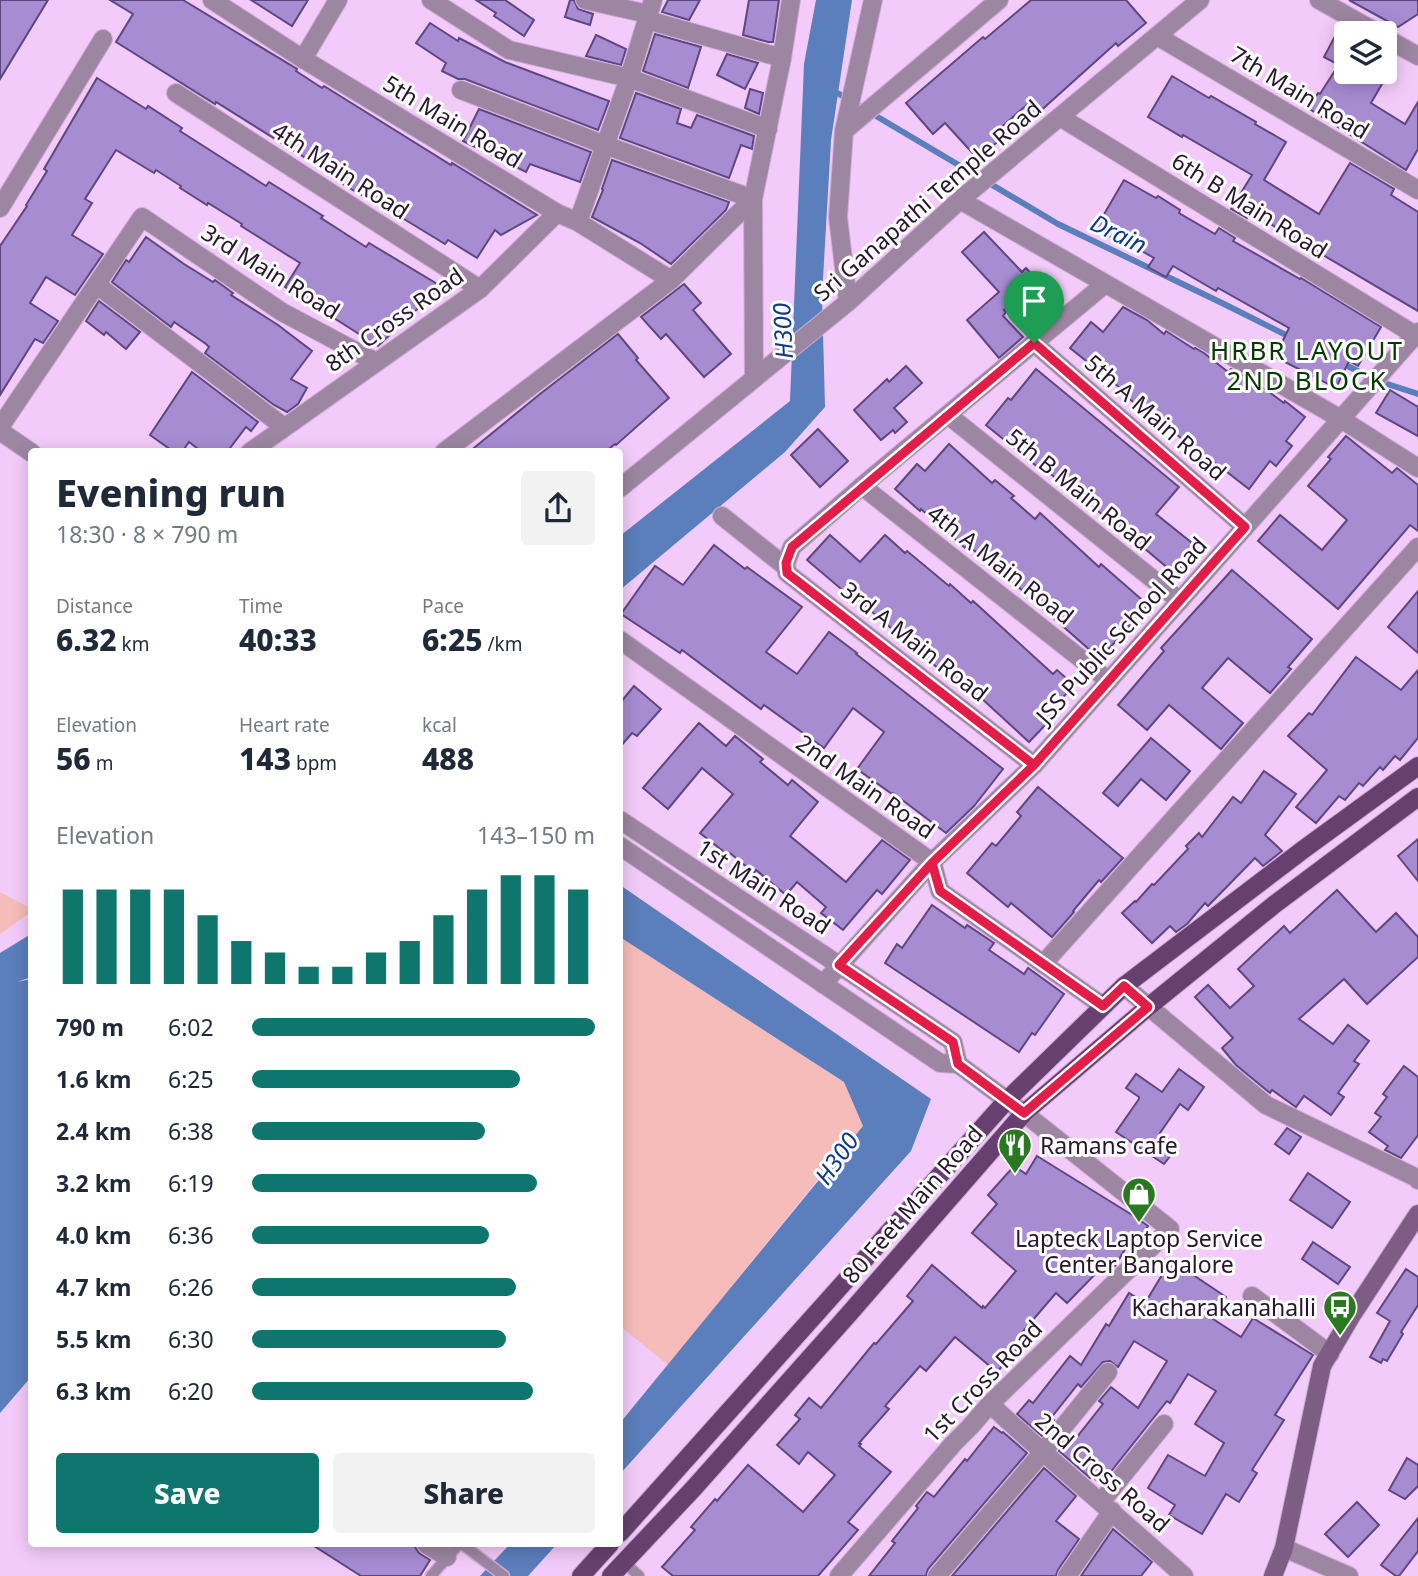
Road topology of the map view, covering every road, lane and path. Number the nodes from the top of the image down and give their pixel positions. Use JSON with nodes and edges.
{"nodes":[{"id":1,"x":212,"y":0,"type":"edge"},
{"id":2,"x":338,"y":0,"type":"edge"},
{"id":3,"x":431,"y":0,"type":"edge"},
{"id":4,"x":585,"y":0,"type":"edge"},
{"id":5,"x":790,"y":0,"type":"edge"},
{"id":6,"x":873,"y":0,"type":"edge"},
{"id":7,"x":999,"y":0,"type":"edge"},
{"id":8,"x":1200,"y":0,"type":"edge"},
{"id":9,"x":1319,"y":0,"type":"edge"},
{"id":10,"x":649,"y":11,"type":"edge"},
{"id":11,"x":1357,"y":21,"type":"edge"},
{"id":12,"x":1157,"y":36,"type":"junction"},
{"id":13,"x":103,"y":39,"type":"dead end"},
{"id":14,"x":1397,"y":44,"type":"edge"},
{"id":15,"x":1418,"y":56,"type":"edge"},
{"id":16,"x":782,"y":58,"type":"junction"},
{"id":17,"x":303,"y":59,"type":"junction"},
{"id":18,"x":629,"y":78,"type":"junction"},
{"id":19,"x":461,"y":90,"type":"dead end"},
{"id":20,"x":176,"y":93,"type":"dead end"},
{"id":21,"x":1060,"y":117,"type":"junction"},
{"id":22,"x":768,"y":129,"type":"junction"},
{"id":23,"x":844,"y":131,"type":"junction"},
{"id":24,"x":605,"y":145,"type":"junction"},
{"id":25,"x":1418,"y":190,"type":"edge"},
{"id":26,"x":753,"y":199,"type":"junction"},
{"id":27,"x":960,"y":200,"type":"junction"},
{"id":28,"x":0,"y":208,"type":"edge"},
{"id":29,"x":557,"y":213,"type":"junction"},
{"id":30,"x":578,"y":222,"type":"junction"},
{"id":31,"x":671,"y":280,"type":"junction"},
{"id":32,"x":1105,"y":284,"type":"junction"},
{"id":33,"x":97,"y":285,"type":"junction"},
{"id":34,"x":480,"y":289,"type":"junction"},
{"id":35,"x":842,"y":307,"type":"junction"},
{"id":36,"x":1416,"y":333,"type":"edge"},
{"id":37,"x":1034,"y":343,"type":"junction"},
{"id":38,"x":376,"y":362,"type":"junction"},
{"id":39,"x":754,"y":378,"type":"junction"},
{"id":40,"x":947,"y":415,"type":"junction"},
{"id":41,"x":1340,"y":419,"type":"junction"},
{"id":42,"x":284,"y":427,"type":"junction"},
{"id":43,"x":0,"y":429,"type":"edge"},
{"id":44,"x":255,"y":448,"type":"edge"},
{"id":45,"x":449,"y":448,"type":"edge"},
{"id":46,"x":28,"y":450,"type":"edge"},
{"id":47,"x":1418,"y":468,"type":"edge"},
{"id":48,"x":623,"y":486,"type":"edge"},
{"id":49,"x":862,"y":486,"type":"junction"},
{"id":50,"x":722,"y":516,"type":"dead end"},
{"id":51,"x":1245,"y":527,"type":"junction"},
{"id":52,"x":1418,"y":547,"type":"edge"},
{"id":53,"x":786,"y":567,"type":"junction"},
{"id":54,"x":1180,"y":601,"type":"junction"},
{"id":55,"x":623,"y":642,"type":"edge"},
{"id":56,"x":1109,"y":681,"type":"junction"},
{"id":57,"x":1034,"y":765,"type":"junction"},
{"id":58,"x":1418,"y":766,"type":"edge"},
{"id":59,"x":1418,"y":797,"type":"edge"},
{"id":60,"x":623,"y":822,"type":"edge"},
{"id":61,"x":623,"y":848,"type":"edge"},
{"id":62,"x":932,"y":863,"type":"junction"},
{"id":63,"x":1043,"y":964,"type":"junction"},
{"id":64,"x":839,"y":965,"type":"junction"},
{"id":65,"x":823,"y":984,"type":"junction"},
{"id":66,"x":1124,"y":986,"type":"junction"},
{"id":67,"x":1103,"y":1006,"type":"junction"},
{"id":68,"x":1148,"y":1007,"type":"junction"},
{"id":69,"x":958,"y":1064,"type":"junction"},
{"id":70,"x":1007,"y":1100,"type":"junction"},
{"id":71,"x":1024,"y":1113,"type":"junction"},
{"id":72,"x":1418,"y":1180,"type":"edge"},
{"id":73,"x":1418,"y":1214,"type":"edge"},
{"id":74,"x":1170,"y":1229,"type":"joint"},
{"id":75,"x":1252,"y":1296,"type":"dead end"},
{"id":76,"x":1330,"y":1354,"type":"junction"},
{"id":77,"x":1108,"y":1372,"type":"dead end"},
{"id":78,"x":990,"y":1404,"type":"junction"},
{"id":79,"x":1164,"y":1424,"type":"dead end"},
{"id":80,"x":1042,"y":1453,"type":"junction"},
{"id":81,"x":1106,"y":1506,"type":"junction"},
{"id":82,"x":623,"y":1530,"type":"edge"},
{"id":83,"x":607,"y":1547,"type":"edge"},
{"id":84,"x":456,"y":1548,"type":"edge"},
{"id":85,"x":1284,"y":1548,"type":"junction"},
{"id":86,"x":624,"y":1562,"type":"junction"},
{"id":87,"x":431,"y":1576,"type":"edge"},
{"id":88,"x":504,"y":1576,"type":"edge"},
{"id":89,"x":581,"y":1576,"type":"edge"},
{"id":90,"x":611,"y":1576,"type":"edge"},
{"id":91,"x":639,"y":1576,"type":"edge"},
{"id":92,"x":839,"y":1576,"type":"edge"},
{"id":93,"x":937,"y":1576,"type":"edge"},
{"id":94,"x":1067,"y":1576,"type":"edge"},
{"id":95,"x":1184,"y":1576,"type":"edge"},
{"id":96,"x":1273,"y":1576,"type":"edge"},
{"id":97,"x":1349,"y":1576,"type":"edge"}],
"edges":[{"from":1,"to":17,"type":"street","name":"5th Main Road"},
{"from":2,"to":17,"type":"street"},
{"from":3,"to":18,"type":"street"},
{"from":4,"to":10,"type":"street"},
{"from":5,"to":16,"type":"street"},
{"from":6,"to":23,"type":"street"},
{"from":7,"to":23,"type":"street"},
{"from":8,"to":12,"type":"street","name":"Sri Ganapathi Temple Road"},
{"from":9,"to":11,"type":"street"},
{"from":10,"to":16,"type":"street"},
{"from":10,"to":18,"type":"street"},
{"from":12,"to":21,"type":"street","name":"Sri Ganapathi Temple Road"},
{"from":12,"to":25,"type":"street","name":"7th Main Road"},
{"from":13,"to":28,"type":"street"},
{"from":14,"to":15,"type":"street"},
{"from":16,"to":22,"type":"street"},
{"from":17,"to":29,"type":"street","name":"5th Main Road"},
{"from":18,"to":22,"type":"street"},
{"from":18,"to":24,"type":"street"},
{"from":19,"to":24,"type":"street"},
{"from":20,"to":34,"type":"street","name":"4th Main Road"},
{"from":21,"to":27,"type":"street","name":"Sri Ganapathi Temple Road"},
{"from":21,"to":36,"type":"street","name":"6th B Main Road"},
{"from":22,"to":26,"type":"street"},
{"from":23,"to":35,"type":"street"},
{"from":24,"to":26,"type":"street"},
{"from":24,"to":30,"type":"street"},
{"from":26,"to":31,"type":"street"},
{"from":26,"to":39,"type":"street"},
{"from":27,"to":32,"type":"street"},
{"from":27,"to":35,"type":"street","name":"Sri Ganapathi Temple Road"},
{"from":29,"to":30,"type":"street","name":"5th Main Road"},
{"from":29,"to":34,"type":"street","name":"8th Cross Road"},
{"from":30,"to":31,"type":"street","name":"5th Main Road"},
{"from":31,"to":45,"type":"street"},
{"from":32,"to":37,"type":"street"},
{"from":32,"to":41,"type":"street"},
{"from":33,"to":38,"type":"street","name":"3rd Main Road"},
{"from":33,"to":42,"type":"street"},
{"from":33,"to":43,"type":"street"},
{"from":34,"to":38,"type":"street","name":"8th Cross Road"},
{"from":35,"to":39,"type":"street","name":"Sri Ganapathi Temple Road"},
{"from":36,"to":41,"type":"street","name":"JSS Public School Road"},
{"from":37,"to":40,"type":"street"},
{"from":37,"to":51,"type":"street","name":"5th A Main Road"},
{"from":38,"to":42,"type":"street","name":"8th Cross Road"},
{"from":39,"to":48,"type":"street","name":"Sri Ganapathi Temple Road"},
{"from":40,"to":49,"type":"street"},
{"from":40,"to":54,"type":"street","name":"5th B Main Road"},
{"from":41,"to":47,"type":"street"},
{"from":41,"to":51,"type":"street","name":"JSS Public School Road"},
{"from":42,"to":44,"type":"street","name":"8th Cross Road"},
{"from":43,"to":46,"type":"street"},
{"from":49,"to":53,"type":"street"},
{"from":49,"to":56,"type":"street","name":"4th A Main Road"},
{"from":50,"to":53,"type":"street","name":"3rd A Main Road"},
{"from":51,"to":54,"type":"street","name":"JSS Public School Road"},
{"from":52,"to":63,"type":"street"},
{"from":53,"to":57,"type":"street","name":"3rd A Main Road"},
{"from":54,"to":56,"type":"street","name":"JSS Public School Road"},
{"from":55,"to":62,"type":"street","name":"2nd Main Road"},
{"from":56,"to":57,"type":"street","name":"JSS Public School Road"},
{"from":57,"to":62,"type":"street","name":"JSS Public School Road"},
{"from":58,"to":66,"type":"main road","name":"80 Feet Main Road"},
{"from":59,"to":68,"type":"main road","name":"80 Feet Main Road"},
{"from":60,"to":64,"type":"street","name":"1st Main Road"},
{"from":61,"to":65,"type":"street"},
{"from":62,"to":63,"type":"street","name":"2nd Main Road"},
{"from":62,"to":64,"type":"street","name":"JSS Public School Road"},
{"from":63,"to":67,"type":"street","name":"2nd Main Road"},
{"from":64,"to":65,"type":"street","name":"JSS Public School Road"},
{"from":64,"to":69,"type":"street","name":"1st Main Road"},
{"from":65,"to":69,"type":"street"},
{"from":66,"to":67,"type":"main road","name":"80 Feet Main Road"},
{"from":66,"to":68,"type":"street"},
{"from":67,"to":70,"type":"main road","name":"80 Feet Main Road"},
{"from":68,"to":71,"type":"main road","name":"80 Feet Main Road"},
{"from":68,"to":72,"type":"street"},
{"from":69,"to":70,"type":"street","name":"1st Main Road"},
{"from":70,"to":71,"type":"street","name":"1st Main Road"},
{"from":70,"to":82,"type":"main road","name":"80 Feet Main Road"},
{"from":71,"to":74,"type":"street","name":"1st Main Road"},
{"from":71,"to":86,"type":"main road","name":"80 Feet Main Road"},
{"from":73,"to":76,"type":"main road"},
{"from":74,"to":78,"type":"street","name":"1st Cross Road"},
{"from":75,"to":76,"type":"street"},
{"from":76,"to":85,"type":"main road"},
{"from":77,"to":80,"type":"street"},
{"from":78,"to":80,"type":"street","name":"2nd Cross Road"},
{"from":78,"to":92,"type":"street","name":"1st Cross Road"},
{"from":79,"to":81,"type":"street"},
{"from":80,"to":81,"type":"street","name":"2nd Cross Road"},
{"from":80,"to":93,"type":"street"},
{"from":81,"to":94,"type":"street"},
{"from":81,"to":95,"type":"street","name":"2nd Cross Road"},
{"from":83,"to":89,"type":"main road"},
{"from":84,"to":87,"type":"lane"},
{"from":84,"to":88,"type":"lane"},
{"from":85,"to":96,"type":"main road"},
{"from":85,"to":97,"type":"street"},
{"from":86,"to":90,"type":"main road","name":"80 Feet Main Road"},
{"from":86,"to":91,"type":"lane"}]}
